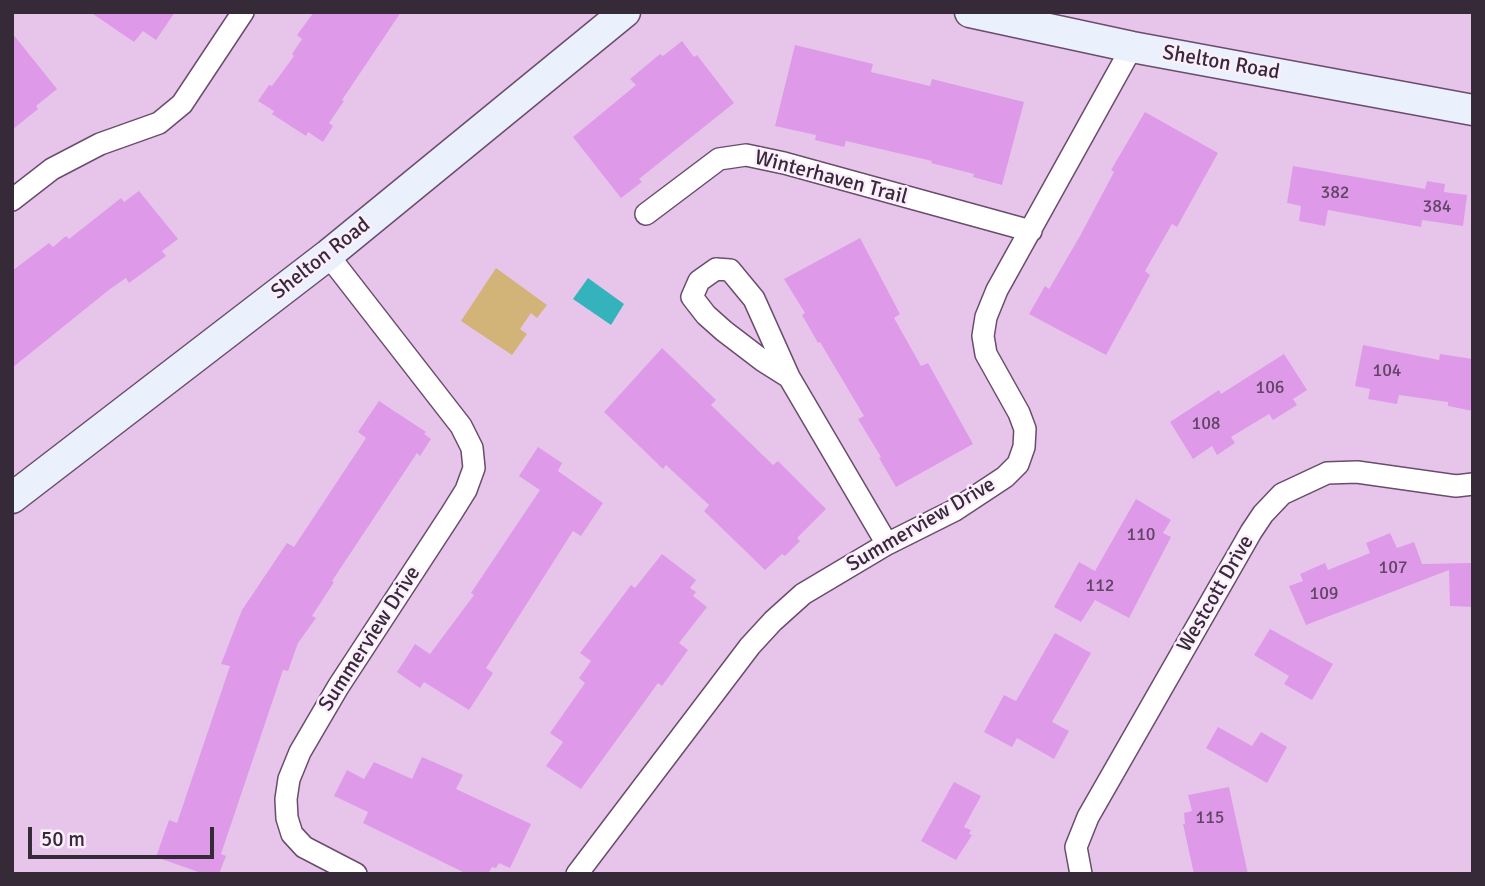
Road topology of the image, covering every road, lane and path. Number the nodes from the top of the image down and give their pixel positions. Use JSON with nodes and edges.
{"nodes":[{"id":1,"x":243,"y":12,"type":"edge"},
{"id":2,"x":625,"y":12,"type":"edge"},
{"id":3,"x":970,"y":12,"type":"edge"},
{"id":4,"x":1050,"y":21,"type":"edge"},
{"id":5,"x":1132,"y":47,"type":"junction"},
{"id":6,"x":1473,"y":110,"type":"edge"},
{"id":7,"x":12,"y":200,"type":"edge"},
{"id":8,"x":646,"y":214,"type":"dead end"},
{"id":9,"x":1031,"y":231,"type":"junction"},
{"id":10,"x":328,"y":255,"type":"junction"},
{"id":11,"x":789,"y":377,"type":"junction"},
{"id":12,"x":1473,"y":484,"type":"edge"},
{"id":13,"x":12,"y":498,"type":"edge"},
{"id":14,"x":887,"y":544,"type":"junction"},
{"id":15,"x":356,"y":874,"type":"edge"},
{"id":16,"x":577,"y":874,"type":"edge"},
{"id":17,"x":1081,"y":874,"type":"edge"}],
"edges":[{"from":1,"to":7,"type":"street"},
{"from":2,"to":10,"type":"street","name":"Shelton Road"},
{"from":3,"to":4,"type":"street","name":"Shelton Road"},
{"from":4,"to":5,"type":"street","name":"Shelton Road"},
{"from":5,"to":6,"type":"street","name":"Shelton Road"},
{"from":5,"to":9,"type":"street","name":"Summerview Drive"},
{"from":8,"to":9,"type":"street","name":"Winterhaven Trail"},
{"from":9,"to":14,"type":"street","name":"Summerview Drive"},
{"from":10,"to":13,"type":"street","name":"Shelton Road"},
{"from":10,"to":15,"type":"street","name":"Summerview Drive"},
{"from":11,"to":11,"type":"street"},
{"from":11,"to":14,"type":"street"},
{"from":12,"to":17,"type":"street","name":"Westcott Drive"},
{"from":14,"to":16,"type":"street","name":"Summerview Drive"}]}
